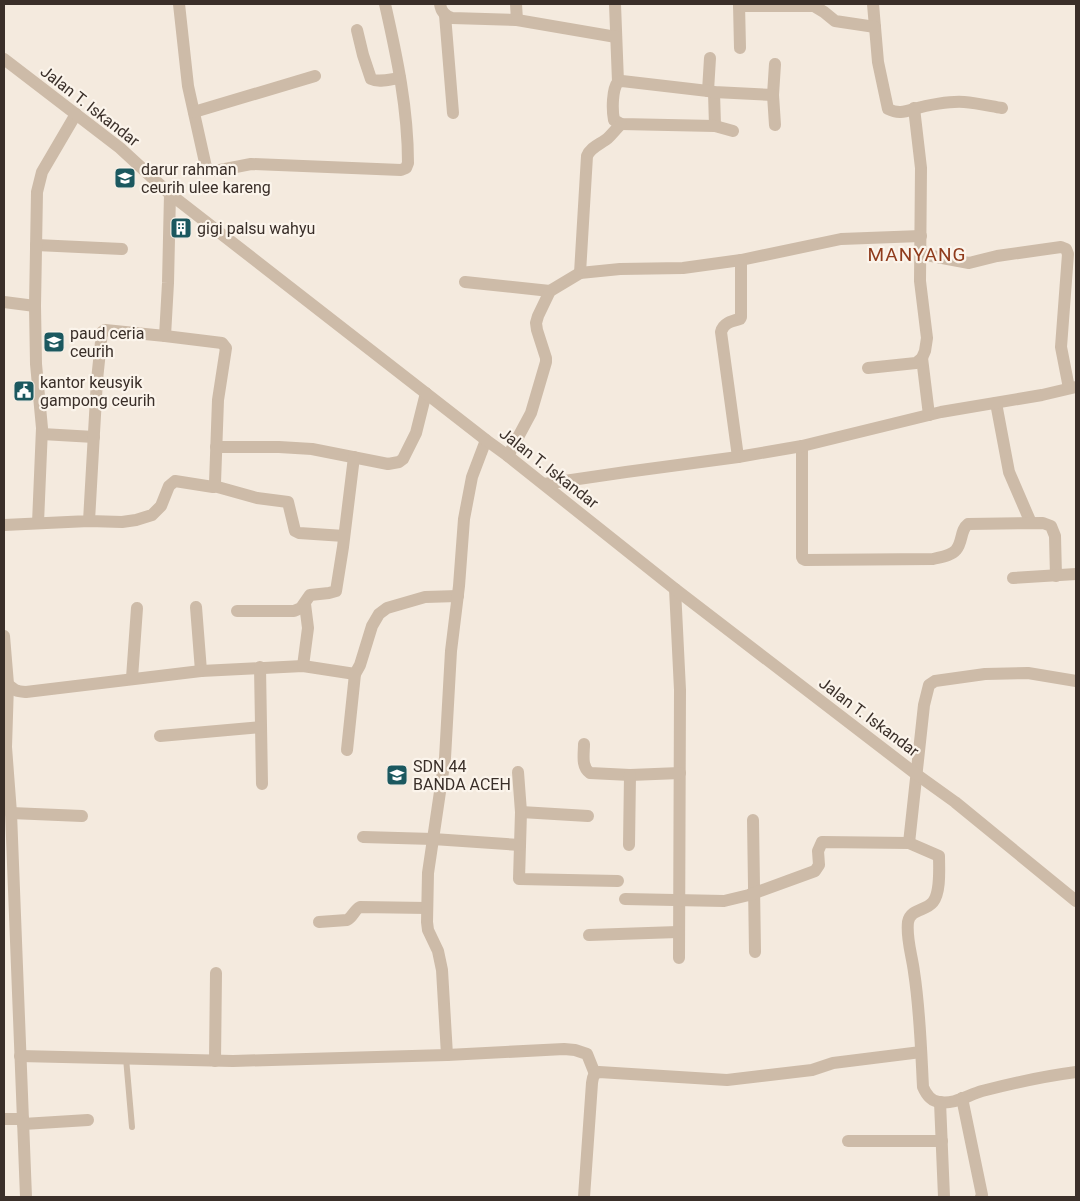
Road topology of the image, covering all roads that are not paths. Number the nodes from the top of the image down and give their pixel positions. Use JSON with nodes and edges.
{"nodes":[{"id":1,"x":179,"y":4,"type":"edge"},
{"id":2,"x":385,"y":4,"type":"edge"},
{"id":3,"x":516,"y":4,"type":"edge"},
{"id":4,"x":615,"y":4,"type":"edge"},
{"id":5,"x":873,"y":4,"type":"edge"},
{"id":6,"x":739,"y":5,"type":"edge"},
{"id":7,"x":443,"y":9,"type":"edge"},
{"id":8,"x":517,"y":20,"type":"junction"},
{"id":9,"x":875,"y":26,"type":"junction"},
{"id":10,"x":358,"y":30,"type":"dead end"},
{"id":11,"x":616,"y":36,"type":"junction"},
{"id":12,"x":740,"y":48,"type":"dead end"},
{"id":13,"x":710,"y":58,"type":"dead end"},
{"id":14,"x":4,"y":59,"type":"edge"},
{"id":15,"x":775,"y":64,"type":"dead end"},
{"id":16,"x":314,"y":76,"type":"dead end"},
{"id":17,"x":400,"y":78,"type":"junction"},
{"id":18,"x":618,"y":82,"type":"junction"},
{"id":19,"x":711,"y":92,"type":"junction"},
{"id":20,"x":773,"y":95,"type":"junction"},
{"id":21,"x":914,"y":108,"type":"junction"},
{"id":22,"x":1002,"y":108,"type":"dead end"},
{"id":23,"x":194,"y":112,"type":"junction"},
{"id":24,"x":453,"y":113,"type":"dead end"},
{"id":25,"x":76,"y":114,"type":"junction"},
{"id":26,"x":621,"y":124,"type":"junction"},
{"id":27,"x":775,"y":125,"type":"dead end"},
{"id":28,"x":715,"y":126,"type":"junction"},
{"id":29,"x":733,"y":131,"type":"dead end"},
{"id":30,"x":170,"y":194,"type":"junction"},
{"id":31,"x":921,"y":236,"type":"junction"},
{"id":32,"x":36,"y":245,"type":"junction"},
{"id":33,"x":1071,"y":248,"type":"edge"},
{"id":34,"x":122,"y":249,"type":"dead end"},
{"id":35,"x":921,"y":254,"type":"junction"},
{"id":36,"x":741,"y":260,"type":"junction"},
{"id":37,"x":580,"y":274,"type":"junction"},
{"id":38,"x":466,"y":282,"type":"dead end"},
{"id":39,"x":550,"y":291,"type":"junction"},
{"id":40,"x":4,"y":302,"type":"edge"},
{"id":41,"x":35,"y":306,"type":"junction"},
{"id":42,"x":166,"y":336,"type":"junction"},
{"id":43,"x":922,"y":358,"type":"junction"},
{"id":44,"x":868,"y":368,"type":"dead end"},
{"id":45,"x":1073,"y":388,"type":"edge"},
{"id":46,"x":426,"y":393,"type":"junction"},
{"id":47,"x":996,"y":403,"type":"junction"},
{"id":48,"x":929,"y":415,"type":"junction"},
{"id":49,"x":42,"y":434,"type":"junction"},
{"id":50,"x":94,"y":437,"type":"junction"},
{"id":51,"x":486,"y":440,"type":"junction"},
{"id":52,"x":802,"y":446,"type":"junction"},
{"id":53,"x":216,"y":447,"type":"junction"},
{"id":54,"x":508,"y":456,"type":"junction"},
{"id":55,"x":354,"y":457,"type":"junction"},
{"id":56,"x":738,"y":457,"type":"junction"},
{"id":57,"x":544,"y":484,"type":"junction"},
{"id":58,"x":214,"y":486,"type":"junction"},
{"id":59,"x":89,"y":521,"type":"junction"},
{"id":60,"x":38,"y":523,"type":"junction"},
{"id":61,"x":1030,"y":523,"type":"junction"},
{"id":62,"x":4,"y":526,"type":"edge"},
{"id":63,"x":344,"y":536,"type":"junction"},
{"id":64,"x":1076,"y":574,"type":"edge"},
{"id":65,"x":1056,"y":576,"type":"junction"},
{"id":66,"x":1013,"y":578,"type":"dead end"},
{"id":67,"x":676,"y":589,"type":"junction"},
{"id":68,"x":458,"y":596,"type":"junction"},
{"id":69,"x":305,"y":604,"type":"junction"},
{"id":70,"x":137,"y":608,"type":"dead end"},
{"id":71,"x":196,"y":608,"type":"dead end"},
{"id":72,"x":237,"y":611,"type":"dead end"},
{"id":73,"x":4,"y":636,"type":"edge"},
{"id":74,"x":303,"y":666,"type":"junction"},
{"id":75,"x":260,"y":667,"type":"junction"},
{"id":76,"x":201,"y":670,"type":"junction"},
{"id":77,"x":355,"y":674,"type":"junction"},
{"id":78,"x":132,"y":678,"type":"junction"},
{"id":79,"x":1076,"y":681,"type":"edge"},
{"id":80,"x":7,"y":682,"type":"edge"},
{"id":81,"x":261,"y":727,"type":"junction"},
{"id":82,"x":160,"y":736,"type":"dead end"},
{"id":83,"x":584,"y":744,"type":"dead end"},
{"id":84,"x":347,"y":750,"type":"dead end"},
{"id":85,"x":518,"y":772,"type":"dead end"},
{"id":86,"x":680,"y":773,"type":"junction"},
{"id":87,"x":916,"y":774,"type":"junction"},
{"id":88,"x":630,"y":775,"type":"junction"},
{"id":89,"x":262,"y":784,"type":"dead end"},
{"id":90,"x":520,"y":812,"type":"junction"},
{"id":91,"x":11,"y":813,"type":"junction"},
{"id":92,"x":82,"y":816,"type":"dead end"},
{"id":93,"x":588,"y":816,"type":"dead end"},
{"id":94,"x":753,"y":820,"type":"dead end"},
{"id":95,"x":362,"y":836,"type":"dead end"},
{"id":96,"x":433,"y":839,"type":"junction"},
{"id":97,"x":909,"y":842,"type":"junction"},
{"id":98,"x":520,"y":845,"type":"junction"},
{"id":99,"x":629,"y":845,"type":"dead end"},
{"id":100,"x":618,"y":881,"type":"dead end"},
{"id":101,"x":755,"y":893,"type":"junction"},
{"id":102,"x":625,"y":899,"type":"dead end"},
{"id":103,"x":679,"y":901,"type":"junction"},
{"id":104,"x":1076,"y":901,"type":"edge"},
{"id":105,"x":427,"y":908,"type":"junction"},
{"id":106,"x":319,"y":922,"type":"dead end"},
{"id":107,"x":678,"y":932,"type":"junction"},
{"id":108,"x":589,"y":935,"type":"dead end"},
{"id":109,"x":755,"y":952,"type":"dead end"},
{"id":110,"x":679,"y":958,"type":"dead end"},
{"id":111,"x":216,"y":973,"type":"dead end"},
{"id":112,"x":921,"y":1052,"type":"junction"},
{"id":113,"x":446,"y":1055,"type":"junction"},
{"id":114,"x":20,"y":1056,"type":"junction"},
{"id":115,"x":126,"y":1058,"type":"junction"},
{"id":116,"x":215,"y":1061,"type":"junction"},
{"id":117,"x":1076,"y":1072,"type":"edge"},
{"id":118,"x":595,"y":1074,"type":"junction"},
{"id":119,"x":962,"y":1098,"type":"junction"},
{"id":120,"x":940,"y":1102,"type":"junction"},
{"id":121,"x":4,"y":1119,"type":"edge"},
{"id":122,"x":88,"y":1120,"type":"dead end"},
{"id":123,"x":23,"y":1122,"type":"junction"},
{"id":124,"x":132,"y":1127,"type":"dead end"},
{"id":125,"x":848,"y":1141,"type":"dead end"},
{"id":126,"x":942,"y":1141,"type":"junction"},
{"id":127,"x":26,"y":1197,"type":"edge"},
{"id":128,"x":584,"y":1197,"type":"edge"},
{"id":129,"x":944,"y":1197,"type":"edge"},
{"id":130,"x":981,"y":1197,"type":"edge"}],
"edges":[{"from":1,"to":23,"type":"street"},
{"from":2,"to":17,"type":"street"},
{"from":3,"to":8,"type":"street"},
{"from":4,"to":11,"type":"street"},
{"from":5,"to":9,"type":"street"},
{"from":6,"to":9,"type":"street"},
{"from":6,"to":12,"type":"street"},
{"from":7,"to":8,"type":"street"},
{"from":7,"to":24,"type":"street"},
{"from":8,"to":11,"type":"street"},
{"from":9,"to":21,"type":"street"},
{"from":10,"to":17,"type":"street"},
{"from":11,"to":18,"type":"street"},
{"from":13,"to":19,"type":"street"},
{"from":14,"to":25,"type":"street","name":"Jalan T. Iskandar"},
{"from":15,"to":20,"type":"street"},
{"from":16,"to":23,"type":"street"},
{"from":17,"to":23,"type":"street"},
{"from":18,"to":19,"type":"street"},
{"from":18,"to":26,"type":"street"},
{"from":19,"to":20,"type":"street"},
{"from":19,"to":28,"type":"street"},
{"from":20,"to":27,"type":"street"},
{"from":21,"to":22,"type":"street"},
{"from":21,"to":31,"type":"street"},
{"from":25,"to":30,"type":"street","name":"Jalan T. Iskandar"},
{"from":25,"to":32,"type":"street"},
{"from":26,"to":28,"type":"street"},
{"from":26,"to":37,"type":"street"},
{"from":28,"to":29,"type":"street"},
{"from":30,"to":42,"type":"street"},
{"from":30,"to":46,"type":"street","name":"Jalan T. Iskandar"},
{"from":31,"to":35,"type":"street"},
{"from":31,"to":36,"type":"street"},
{"from":32,"to":34,"type":"street"},
{"from":32,"to":41,"type":"street"},
{"from":33,"to":35,"type":"street"},
{"from":33,"to":45,"type":"street"},
{"from":35,"to":43,"type":"street"},
{"from":36,"to":37,"type":"street"},
{"from":36,"to":56,"type":"street"},
{"from":37,"to":39,"type":"street"},
{"from":38,"to":39,"type":"street"},
{"from":39,"to":54,"type":"street"},
{"from":40,"to":41,"type":"street"},
{"from":41,"to":49,"type":"street"},
{"from":42,"to":50,"type":"street"},
{"from":42,"to":53,"type":"street"},
{"from":43,"to":44,"type":"street"},
{"from":43,"to":48,"type":"street"},
{"from":45,"to":47,"type":"street"},
{"from":46,"to":51,"type":"street","name":"Jalan T. Iskandar"},
{"from":46,"to":55,"type":"street"},
{"from":47,"to":48,"type":"street"},
{"from":47,"to":61,"type":"street"},
{"from":48,"to":52,"type":"street"},
{"from":49,"to":50,"type":"street"},
{"from":49,"to":60,"type":"street"},
{"from":50,"to":59,"type":"street"},
{"from":51,"to":54,"type":"street","name":"Jalan T. Iskandar"},
{"from":51,"to":68,"type":"street"},
{"from":52,"to":56,"type":"street"},
{"from":52,"to":61,"type":"street"},
{"from":53,"to":55,"type":"street"},
{"from":53,"to":58,"type":"street"},
{"from":54,"to":57,"type":"street","name":"Jalan T. Iskandar"},
{"from":55,"to":63,"type":"street"},
{"from":56,"to":57,"type":"street"},
{"from":57,"to":67,"type":"street","name":"Jalan T. Iskandar"},
{"from":58,"to":59,"type":"street"},
{"from":58,"to":63,"type":"street"},
{"from":59,"to":60,"type":"street"},
{"from":60,"to":62,"type":"street"},
{"from":61,"to":65,"type":"street"},
{"from":63,"to":69,"type":"street"},
{"from":64,"to":65,"type":"street"},
{"from":65,"to":66,"type":"street"},
{"from":67,"to":86,"type":"street"},
{"from":67,"to":87,"type":"street","name":"Jalan T. Iskandar"},
{"from":68,"to":77,"type":"street"},
{"from":68,"to":96,"type":"street"},
{"from":69,"to":72,"type":"street"},
{"from":69,"to":74,"type":"street"},
{"from":70,"to":78,"type":"street"},
{"from":71,"to":76,"type":"street"},
{"from":73,"to":80,"type":"street"},
{"from":74,"to":75,"type":"street"},
{"from":74,"to":77,"type":"street"},
{"from":75,"to":76,"type":"street"},
{"from":75,"to":81,"type":"street"},
{"from":76,"to":78,"type":"street"},
{"from":77,"to":84,"type":"street"},
{"from":78,"to":80,"type":"street"},
{"from":79,"to":87,"type":"street"},
{"from":80,"to":91,"type":"street"},
{"from":81,"to":82,"type":"street"},
{"from":81,"to":89,"type":"street"},
{"from":83,"to":88,"type":"street"},
{"from":85,"to":90,"type":"street"},
{"from":86,"to":88,"type":"street"},
{"from":86,"to":103,"type":"street"},
{"from":87,"to":97,"type":"street"},
{"from":87,"to":104,"type":"street","name":"Jalan T. Iskandar"},
{"from":88,"to":99,"type":"street"},
{"from":90,"to":93,"type":"street"},
{"from":90,"to":98,"type":"street"},
{"from":91,"to":92,"type":"street"},
{"from":91,"to":114,"type":"street"},
{"from":94,"to":101,"type":"street"},
{"from":95,"to":96,"type":"street"},
{"from":96,"to":98,"type":"street"},
{"from":96,"to":105,"type":"street"},
{"from":97,"to":101,"type":"street"},
{"from":97,"to":112,"type":"street"},
{"from":98,"to":100,"type":"street"},
{"from":101,"to":103,"type":"street"},
{"from":101,"to":109,"type":"street"},
{"from":102,"to":103,"type":"street"},
{"from":103,"to":107,"type":"street"},
{"from":105,"to":106,"type":"street"},
{"from":105,"to":113,"type":"street"},
{"from":107,"to":108,"type":"street"},
{"from":107,"to":110,"type":"street"},
{"from":111,"to":116,"type":"street"},
{"from":112,"to":118,"type":"street"},
{"from":112,"to":120,"type":"street"},
{"from":113,"to":116,"type":"street"},
{"from":113,"to":118,"type":"street"},
{"from":114,"to":115,"type":"street"},
{"from":114,"to":123,"type":"street"},
{"from":115,"to":116,"type":"street"},
{"from":115,"to":124,"type":"lane"},
{"from":117,"to":119,"type":"street"},
{"from":118,"to":128,"type":"street"},
{"from":119,"to":120,"type":"street"},
{"from":119,"to":130,"type":"street"},
{"from":120,"to":126,"type":"street"},
{"from":121,"to":123,"type":"street"},
{"from":122,"to":123,"type":"street"},
{"from":123,"to":127,"type":"street"},
{"from":125,"to":126,"type":"street"},
{"from":126,"to":129,"type":"street"}]}
